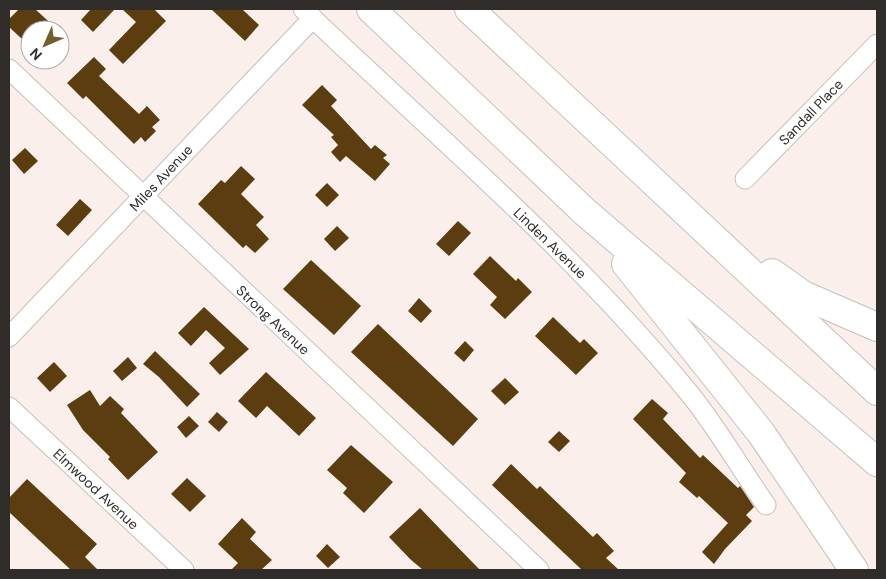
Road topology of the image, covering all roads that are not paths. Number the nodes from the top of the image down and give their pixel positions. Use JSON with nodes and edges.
{"nodes":[{"id":1,"x":371,"y":9,"type":"edge"},
{"id":2,"x":469,"y":9,"type":"edge"},
{"id":3,"x":308,"y":13,"type":"edge"},
{"id":4,"x":877,"y":44,"type":"edge"},
{"id":5,"x":9,"y":69,"type":"edge"},
{"id":6,"x":744,"y":179,"type":"dead end"},
{"id":7,"x":143,"y":197,"type":"junction"},
{"id":8,"x":674,"y":202,"type":"junction"},
{"id":9,"x":585,"y":212,"type":"junction"},
{"id":10,"x":877,"y":327,"type":"edge"},
{"id":11,"x":9,"y":337,"type":"edge"},
{"id":12,"x":877,"y":391,"type":"edge"},
{"id":13,"x":9,"y":407,"type":"edge"},
{"id":14,"x":877,"y":462,"type":"edge"},
{"id":15,"x":766,"y":505,"type":"dead end"},
{"id":16,"x":184,"y":570,"type":"edge"},
{"id":17,"x":539,"y":570,"type":"edge"},
{"id":18,"x":854,"y":570,"type":"edge"}],
"edges":[{"from":1,"to":9,"type":"highway"},
{"from":2,"to":8,"type":"highway"},
{"from":3,"to":7,"type":"street","name":"Miles Avenue"},
{"from":3,"to":15,"type":"street","name":"Linden Avenue"},
{"from":4,"to":6,"type":"street","name":"Sandall Place"},
{"from":5,"to":7,"type":"street","name":"Strong Avenue"},
{"from":7,"to":11,"type":"street","name":"Miles Avenue"},
{"from":7,"to":17,"type":"street","name":"Strong Avenue"},
{"from":8,"to":10,"type":"highway"},
{"from":8,"to":12,"type":"highway"},
{"from":9,"to":14,"type":"highway"},
{"from":9,"to":18,"type":"highway"},
{"from":13,"to":16,"type":"street","name":"Elmwood Avenue"}]}
